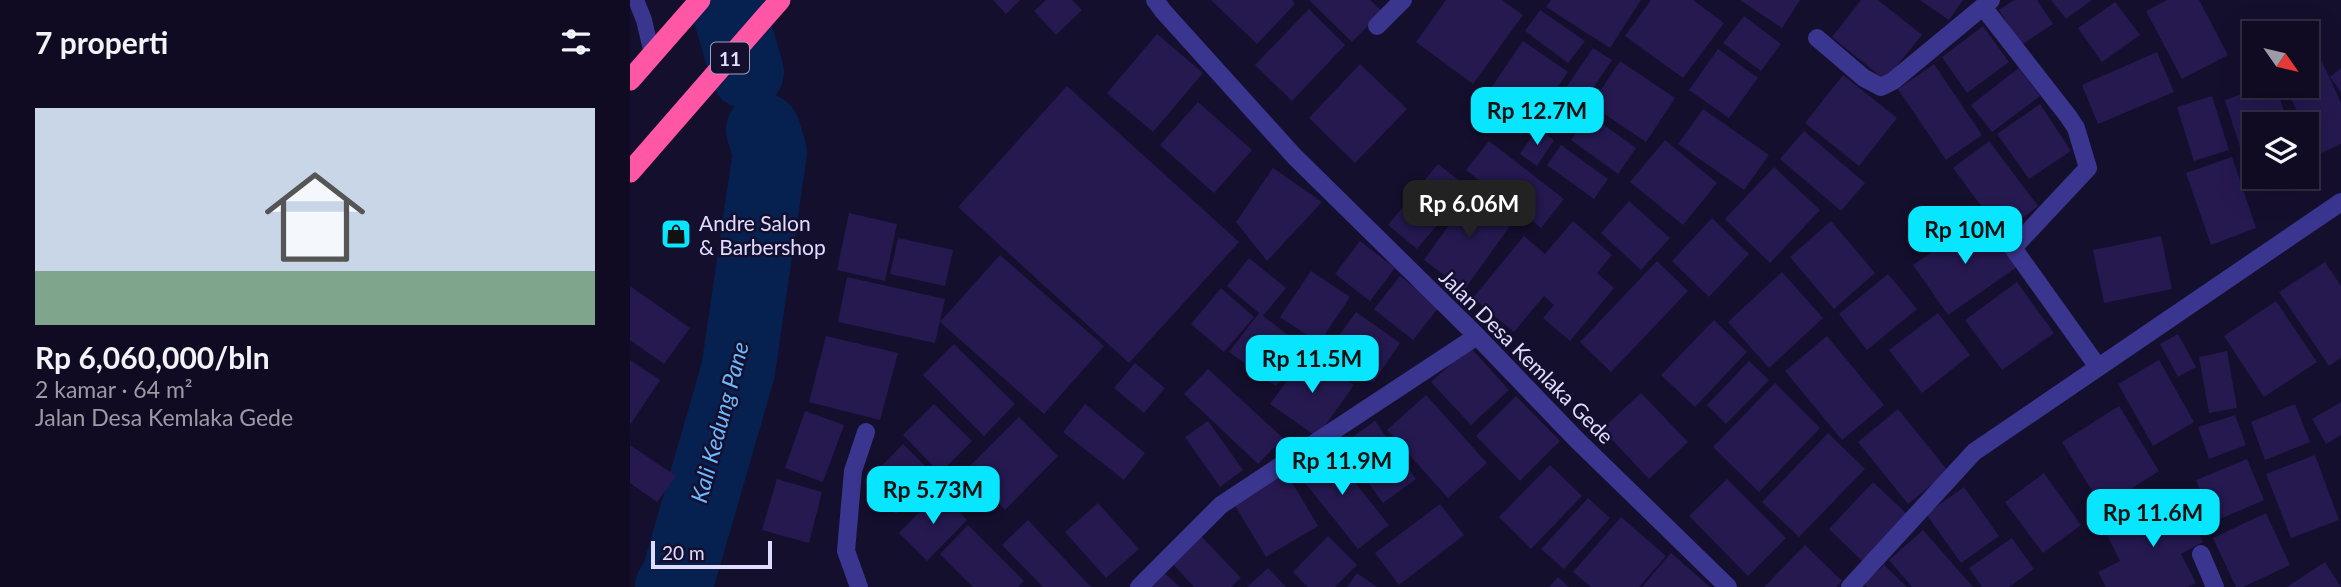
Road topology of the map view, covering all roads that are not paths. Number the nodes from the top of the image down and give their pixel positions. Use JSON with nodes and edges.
{"nodes":[{"id":1,"x":636,"y":0,"type":"edge"},
{"id":2,"x":700,"y":0,"type":"edge"},
{"id":3,"x":780,"y":0,"type":"edge"},
{"id":4,"x":1156,"y":0,"type":"edge"},
{"id":5,"x":1403,"y":0,"type":"edge"},
{"id":6,"x":1987,"y":3,"type":"edge"},
{"id":7,"x":1377,"y":26,"type":"dead end"},
{"id":8,"x":1816,"y":38,"type":"dead end"},
{"id":9,"x":652,"y":54,"type":"junction"},
{"id":10,"x":630,"y":80,"type":"edge"},
{"id":11,"x":630,"y":172,"type":"edge"},
{"id":12,"x":2341,"y":202,"type":"edge"},
{"id":13,"x":1477,"y":336,"type":"junction"},
{"id":14,"x":2098,"y":367,"type":"junction"},
{"id":15,"x":866,"y":432,"type":"dead end"},
{"id":16,"x":2201,"y":554,"type":"dead end"},
{"id":17,"x":1720,"y":584,"type":"edge"},
{"id":18,"x":859,"y":587,"type":"edge"},
{"id":19,"x":1139,"y":587,"type":"edge"},
{"id":20,"x":1850,"y":587,"type":"edge"},
{"id":21,"x":2215,"y":587,"type":"edge"}],
"edges":[{"from":1,"to":9,"type":"lane"},
{"from":2,"to":9,"type":"highway"},
{"from":3,"to":11,"type":"highway","number":"11"},
{"from":4,"to":13,"type":"street","name":"Jalan Desa Kemlaka Gede"},
{"from":5,"to":7,"type":"street"},
{"from":6,"to":8,"type":"street"},
{"from":6,"to":14,"type":"street"},
{"from":9,"to":10,"type":"highway"},
{"from":12,"to":14,"type":"street"},
{"from":13,"to":17,"type":"street","name":"Jalan Desa Kemlaka Gede"},
{"from":13,"to":19,"type":"street"},
{"from":14,"to":20,"type":"street"},
{"from":15,"to":18,"type":"street"},
{"from":16,"to":21,"type":"street"}]}
